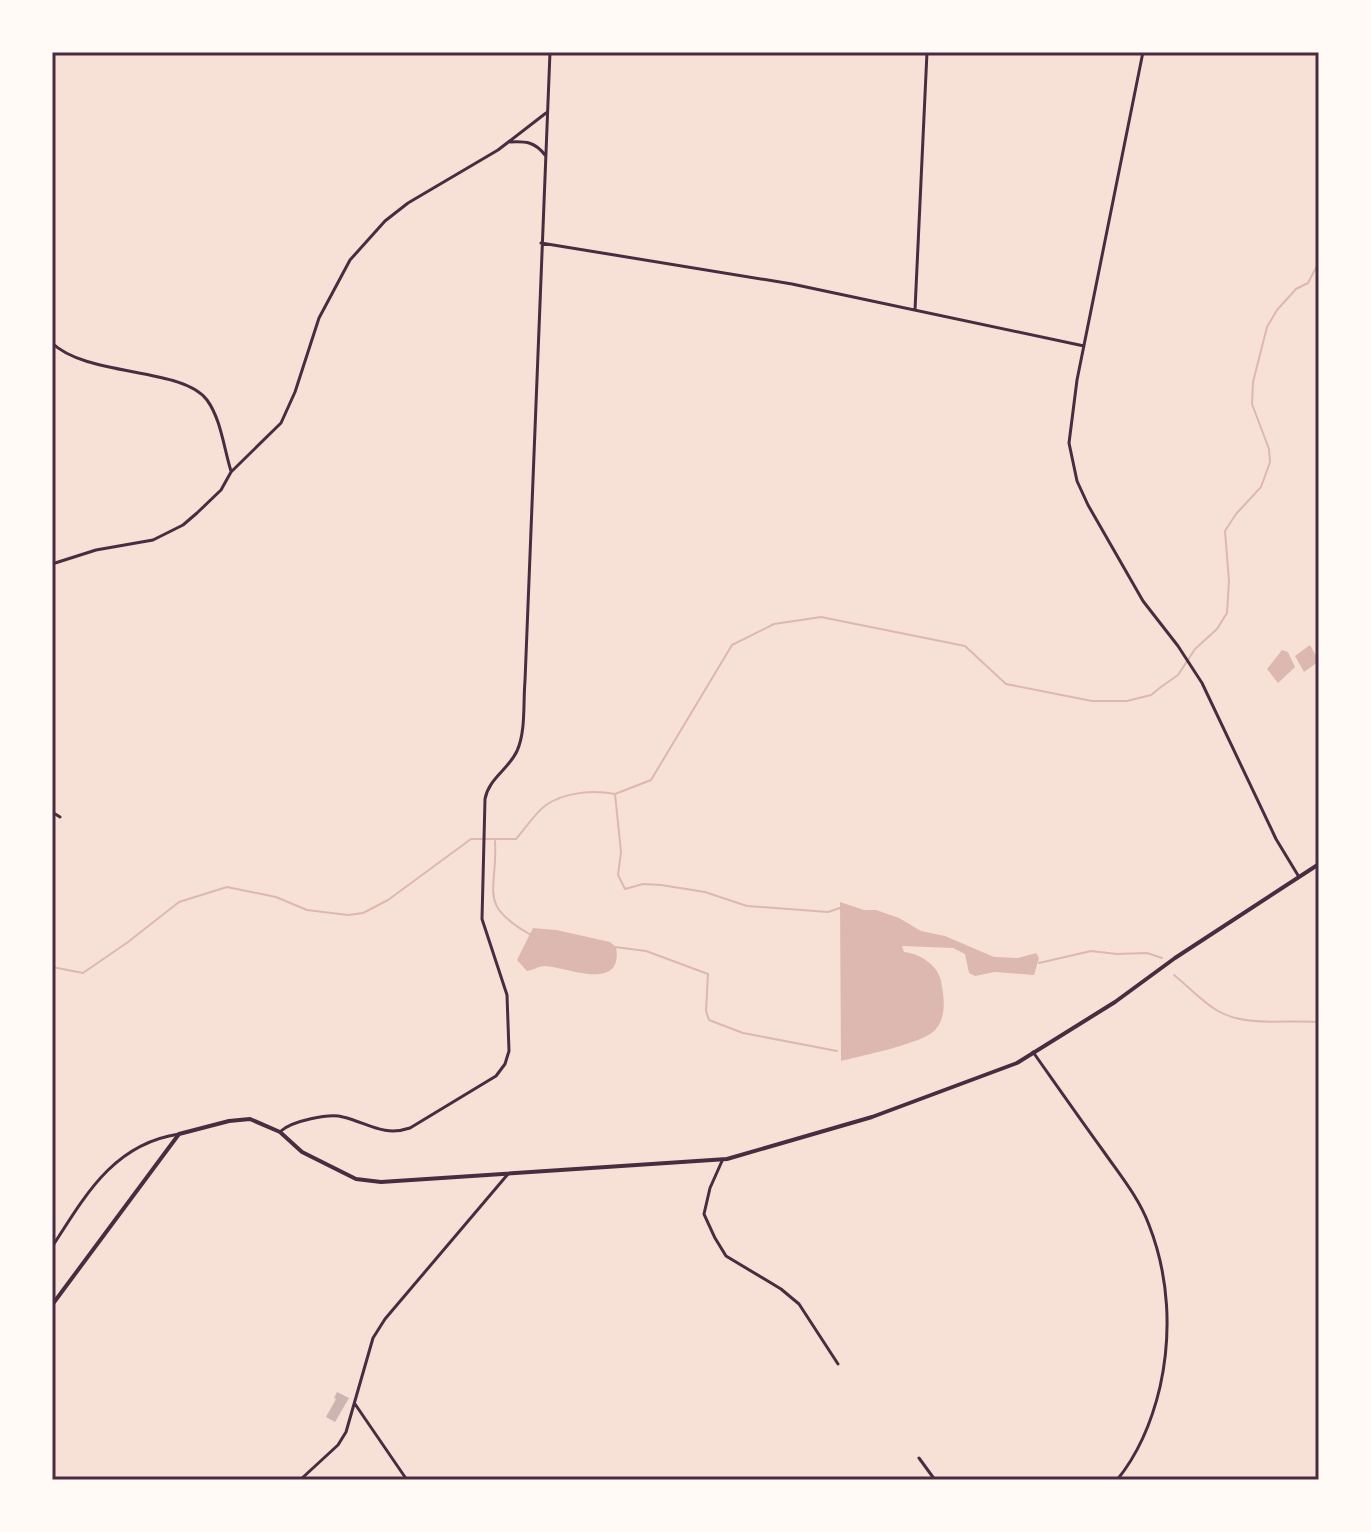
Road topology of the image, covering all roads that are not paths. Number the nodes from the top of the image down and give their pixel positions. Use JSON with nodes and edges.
{"nodes":[{"id":1,"x":550,"y":52,"type":"edge"},
{"id":2,"x":927,"y":52,"type":"edge"},
{"id":3,"x":1143,"y":52,"type":"edge"},
{"id":4,"x":547,"y":112,"type":"junction"},
{"id":5,"x":507,"y":142,"type":"junction"},
{"id":6,"x":545,"y":155,"type":"junction"},
{"id":7,"x":541,"y":243,"type":"junction"},
{"id":8,"x":915,"y":310,"type":"junction"},
{"id":9,"x":52,"y":343,"type":"edge"},
{"id":10,"x":1084,"y":346,"type":"junction"},
{"id":11,"x":231,"y":472,"type":"junction"},
{"id":12,"x":52,"y":564,"type":"edge"},
{"id":13,"x":52,"y":812,"type":"edge"},
{"id":14,"x":60,"y":817,"type":"dead end"},
{"id":15,"x":1319,"y":864,"type":"edge"},
{"id":16,"x":1299,"y":878,"type":"junction"},
{"id":17,"x":1033,"y":1052,"type":"junction"},
{"id":18,"x":280,"y":1132,"type":"junction"},
{"id":19,"x":179,"y":1134,"type":"junction"},
{"id":20,"x":723,"y":1159,"type":"junction"},
{"id":21,"x":508,"y":1174,"type":"junction"},
{"id":22,"x":52,"y":1247,"type":"edge"},
{"id":23,"x":52,"y":1305,"type":"edge"},
{"id":24,"x":838,"y":1364,"type":"dead end"},
{"id":25,"x":354,"y":1404,"type":"junction"},
{"id":26,"x":919,"y":1458,"type":"dead end"},
{"id":27,"x":300,"y":1480,"type":"edge"},
{"id":28,"x":407,"y":1480,"type":"edge"},
{"id":29,"x":935,"y":1480,"type":"edge"},
{"id":30,"x":1117,"y":1480,"type":"edge"}],
"edges":[{"from":1,"to":4,"type":"street"},
{"from":2,"to":8,"type":"street"},
{"from":3,"to":10,"type":"street"},
{"from":4,"to":5,"type":"street"},
{"from":4,"to":6,"type":"street"},
{"from":5,"to":6,"type":"street"},
{"from":5,"to":11,"type":"street"},
{"from":6,"to":7,"type":"street"},
{"from":7,"to":8,"type":"street"},
{"from":7,"to":18,"type":"street"},
{"from":8,"to":10,"type":"street"},
{"from":9,"to":11,"type":"street"},
{"from":10,"to":16,"type":"street"},
{"from":11,"to":12,"type":"street"},
{"from":13,"to":14,"type":"street"},
{"from":15,"to":16,"type":"street"},
{"from":16,"to":17,"type":"street"},
{"from":17,"to":20,"type":"street"},
{"from":17,"to":30,"type":"street"},
{"from":18,"to":19,"type":"street"},
{"from":18,"to":21,"type":"street"},
{"from":19,"to":22,"type":"street"},
{"from":19,"to":23,"type":"street"},
{"from":20,"to":21,"type":"street"},
{"from":20,"to":24,"type":"street"},
{"from":21,"to":25,"type":"street"},
{"from":25,"to":27,"type":"street"},
{"from":25,"to":28,"type":"street"},
{"from":26,"to":29,"type":"street"}]}
